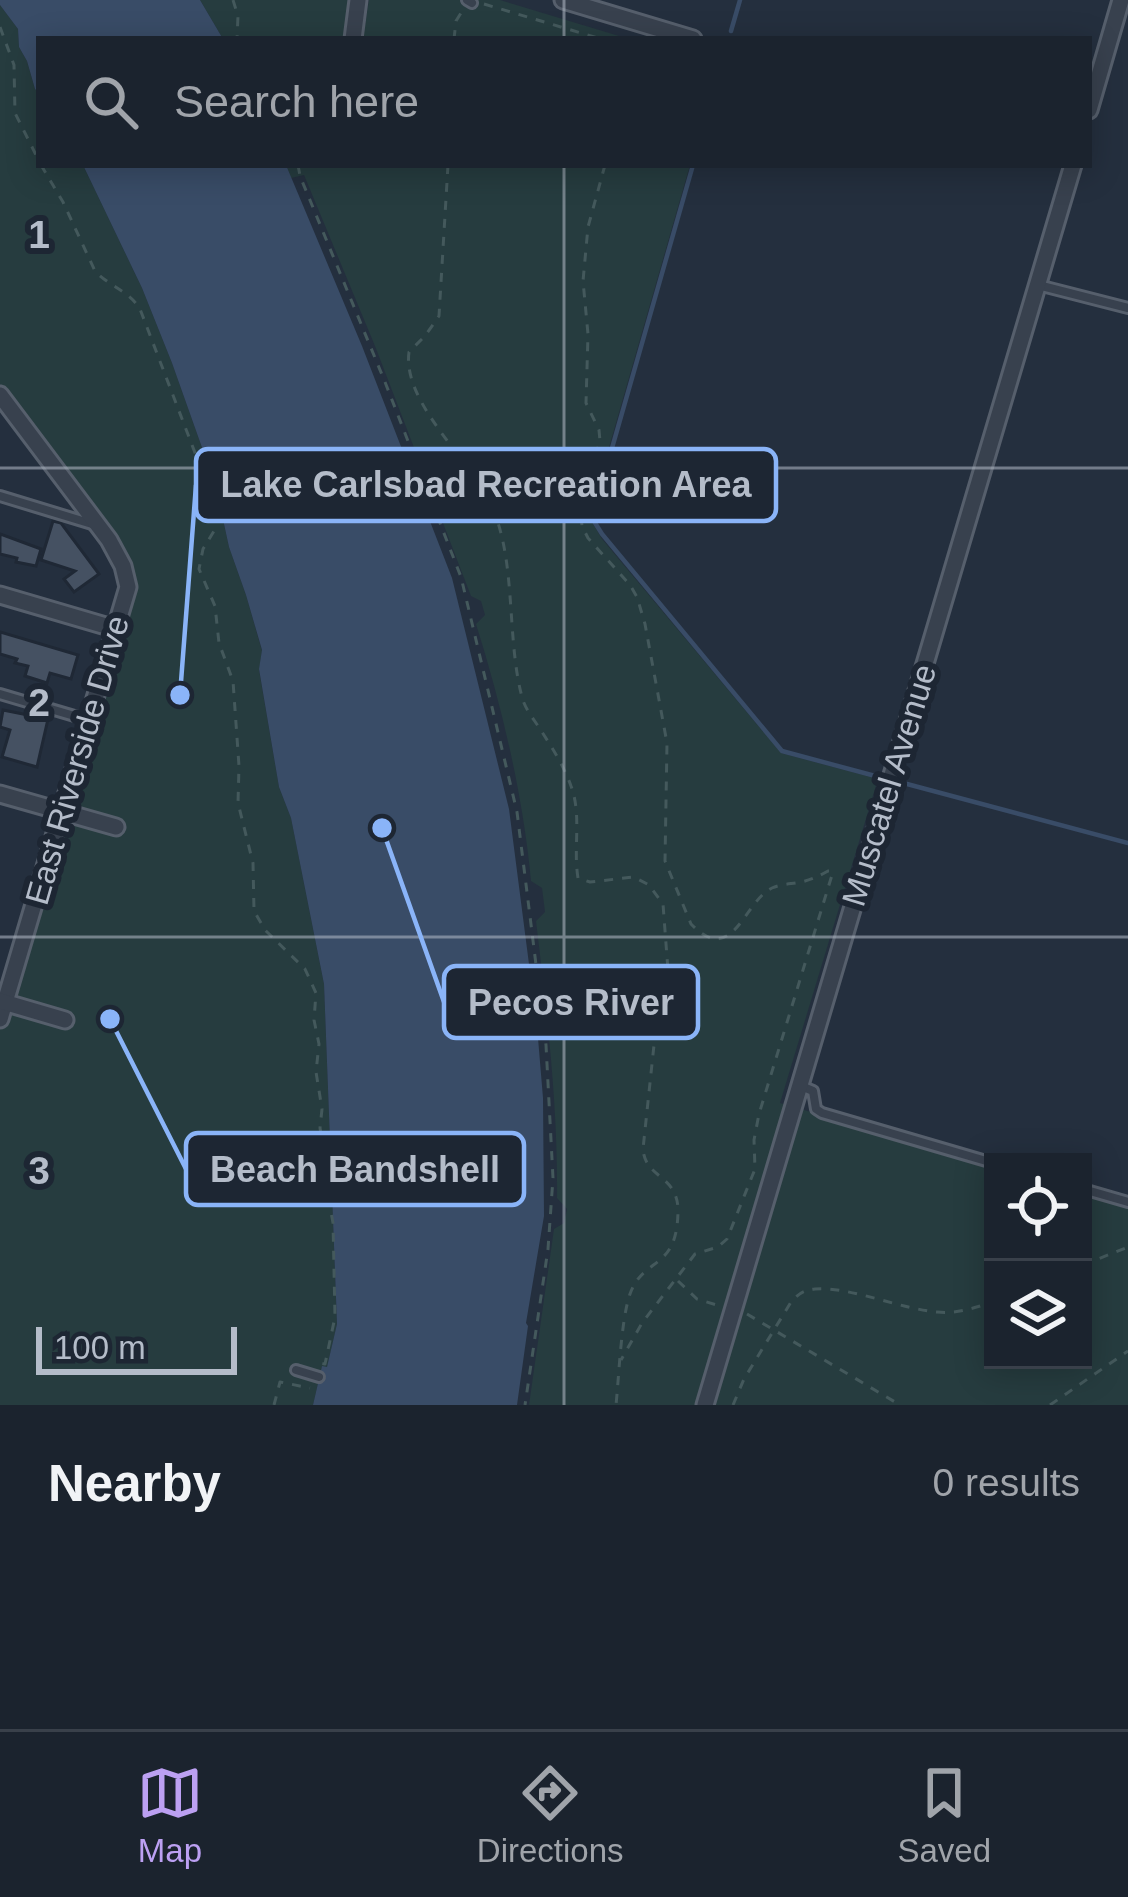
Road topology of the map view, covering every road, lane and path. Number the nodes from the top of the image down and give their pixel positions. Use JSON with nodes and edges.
{"nodes":[{"id":1,"x":233,"y":0,"type":"edge"},
{"id":2,"x":358,"y":0,"type":"edge"},
{"id":3,"x":562,"y":0,"type":"edge"},
{"id":4,"x":1121,"y":0,"type":"edge"},
{"id":5,"x":470,"y":1,"type":"edge"},
{"id":6,"x":0,"y":27,"type":"edge"},
{"id":7,"x":237,"y":36,"type":"edge"},
{"id":8,"x":353,"y":36,"type":"edge"},
{"id":9,"x":455,"y":36,"type":"edge"},
{"id":10,"x":591,"y":36,"type":"edge"},
{"id":11,"x":684,"y":36,"type":"edge"},
{"id":12,"x":1092,"y":100,"type":"edge"},
{"id":13,"x":36,"y":155,"type":"edge"},
{"id":14,"x":43,"y":168,"type":"edge"},
{"id":15,"x":299,"y":168,"type":"edge"},
{"id":16,"x":448,"y":168,"type":"edge"},
{"id":17,"x":604,"y":168,"type":"edge"},
{"id":18,"x":1071,"y":168,"type":"edge"},
{"id":19,"x":1036,"y":285,"type":"junction"},
{"id":20,"x":1128,"y":308,"type":"edge"},
{"id":21,"x":1,"y":398,"type":"edge"},
{"id":22,"x":0,"y":496,"type":"edge"},
{"id":23,"x":99,"y":526,"type":"junction"},
{"id":24,"x":0,"y":595,"type":"edge"},
{"id":25,"x":116,"y":629,"type":"junction"},
{"id":26,"x":0,"y":694,"type":"edge"},
{"id":27,"x":88,"y":720,"type":"junction"},
{"id":28,"x":0,"y":794,"type":"edge"},
{"id":29,"x":62,"y":812,"type":"junction"},
{"id":30,"x":116,"y":827,"type":"dead end"},
{"id":31,"x":2,"y":1008,"type":"edge"},
{"id":32,"x":65,"y":1019,"type":"dead end"},
{"id":33,"x":800,"y":1086,"type":"junction"},
{"id":34,"x":984,"y":1159,"type":"edge"},
{"id":35,"x":1092,"y":1192,"type":"edge"},
{"id":36,"x":1128,"y":1202,"type":"edge"},
{"id":37,"x":1128,"y":1247,"type":"edge"},
{"id":38,"x":1091,"y":1261,"type":"edge"},
{"id":39,"x":984,"y":1305,"type":"edge"},
{"id":40,"x":775,"y":1331,"type":"junction"},
{"id":41,"x":1128,"y":1351,"type":"edge"},
{"id":42,"x":621,"y":1360,"type":"junction"},
{"id":43,"x":296,"y":1370,"type":"dead end"},
{"id":44,"x":317,"y":1376,"type":"junction"},
{"id":45,"x":274,"y":1405,"type":"edge"},
{"id":46,"x":525,"y":1405,"type":"edge"},
{"id":47,"x":616,"y":1405,"type":"edge"},
{"id":48,"x":705,"y":1405,"type":"edge"},
{"id":49,"x":733,"y":1405,"type":"edge"},
{"id":50,"x":900,"y":1405,"type":"edge"},
{"id":51,"x":1050,"y":1405,"type":"edge"}],
"edges":[{"from":1,"to":7,"type":"path"},
{"from":2,"to":8,"type":"street"},
{"from":3,"to":11,"type":"street"},
{"from":4,"to":12,"type":"street"},
{"from":5,"to":9,"type":"path"},
{"from":5,"to":10,"type":"path"},
{"from":6,"to":13,"type":"path"},
{"from":14,"to":44,"type":"path"},
{"from":15,"to":46,"type":"path"},
{"from":16,"to":42,"type":"path"},
{"from":17,"to":42,"type":"path"},
{"from":18,"to":19,"type":"street","name":"Muscatel Avenue"},
{"from":19,"to":20,"type":"lane"},
{"from":19,"to":33,"type":"street","name":"Muscatel Avenue"},
{"from":21,"to":23,"type":"street","name":"East Riverside Drive"},
{"from":22,"to":23,"type":"lane"},
{"from":23,"to":25,"type":"street","name":"East Riverside Drive"},
{"from":24,"to":25,"type":"street"},
{"from":25,"to":27,"type":"street","name":"East Riverside Drive"},
{"from":26,"to":27,"type":"lane"},
{"from":27,"to":29,"type":"street","name":"East Riverside Drive"},
{"from":28,"to":29,"type":"street"},
{"from":29,"to":30,"type":"street"},
{"from":29,"to":31,"type":"street","name":"East Riverside Drive"},
{"from":31,"to":32,"type":"street"},
{"from":33,"to":34,"type":"lane"},
{"from":33,"to":48,"type":"street","name":"Muscatel Avenue"},
{"from":35,"to":36,"type":"lane"},
{"from":37,"to":38,"type":"path"},
{"from":39,"to":40,"type":"path"},
{"from":40,"to":49,"type":"path"},
{"from":40,"to":50,"type":"path"},
{"from":41,"to":51,"type":"path"},
{"from":42,"to":47,"type":"path"},
{"from":43,"to":44,"type":"lane"},
{"from":44,"to":45,"type":"path"}]}
